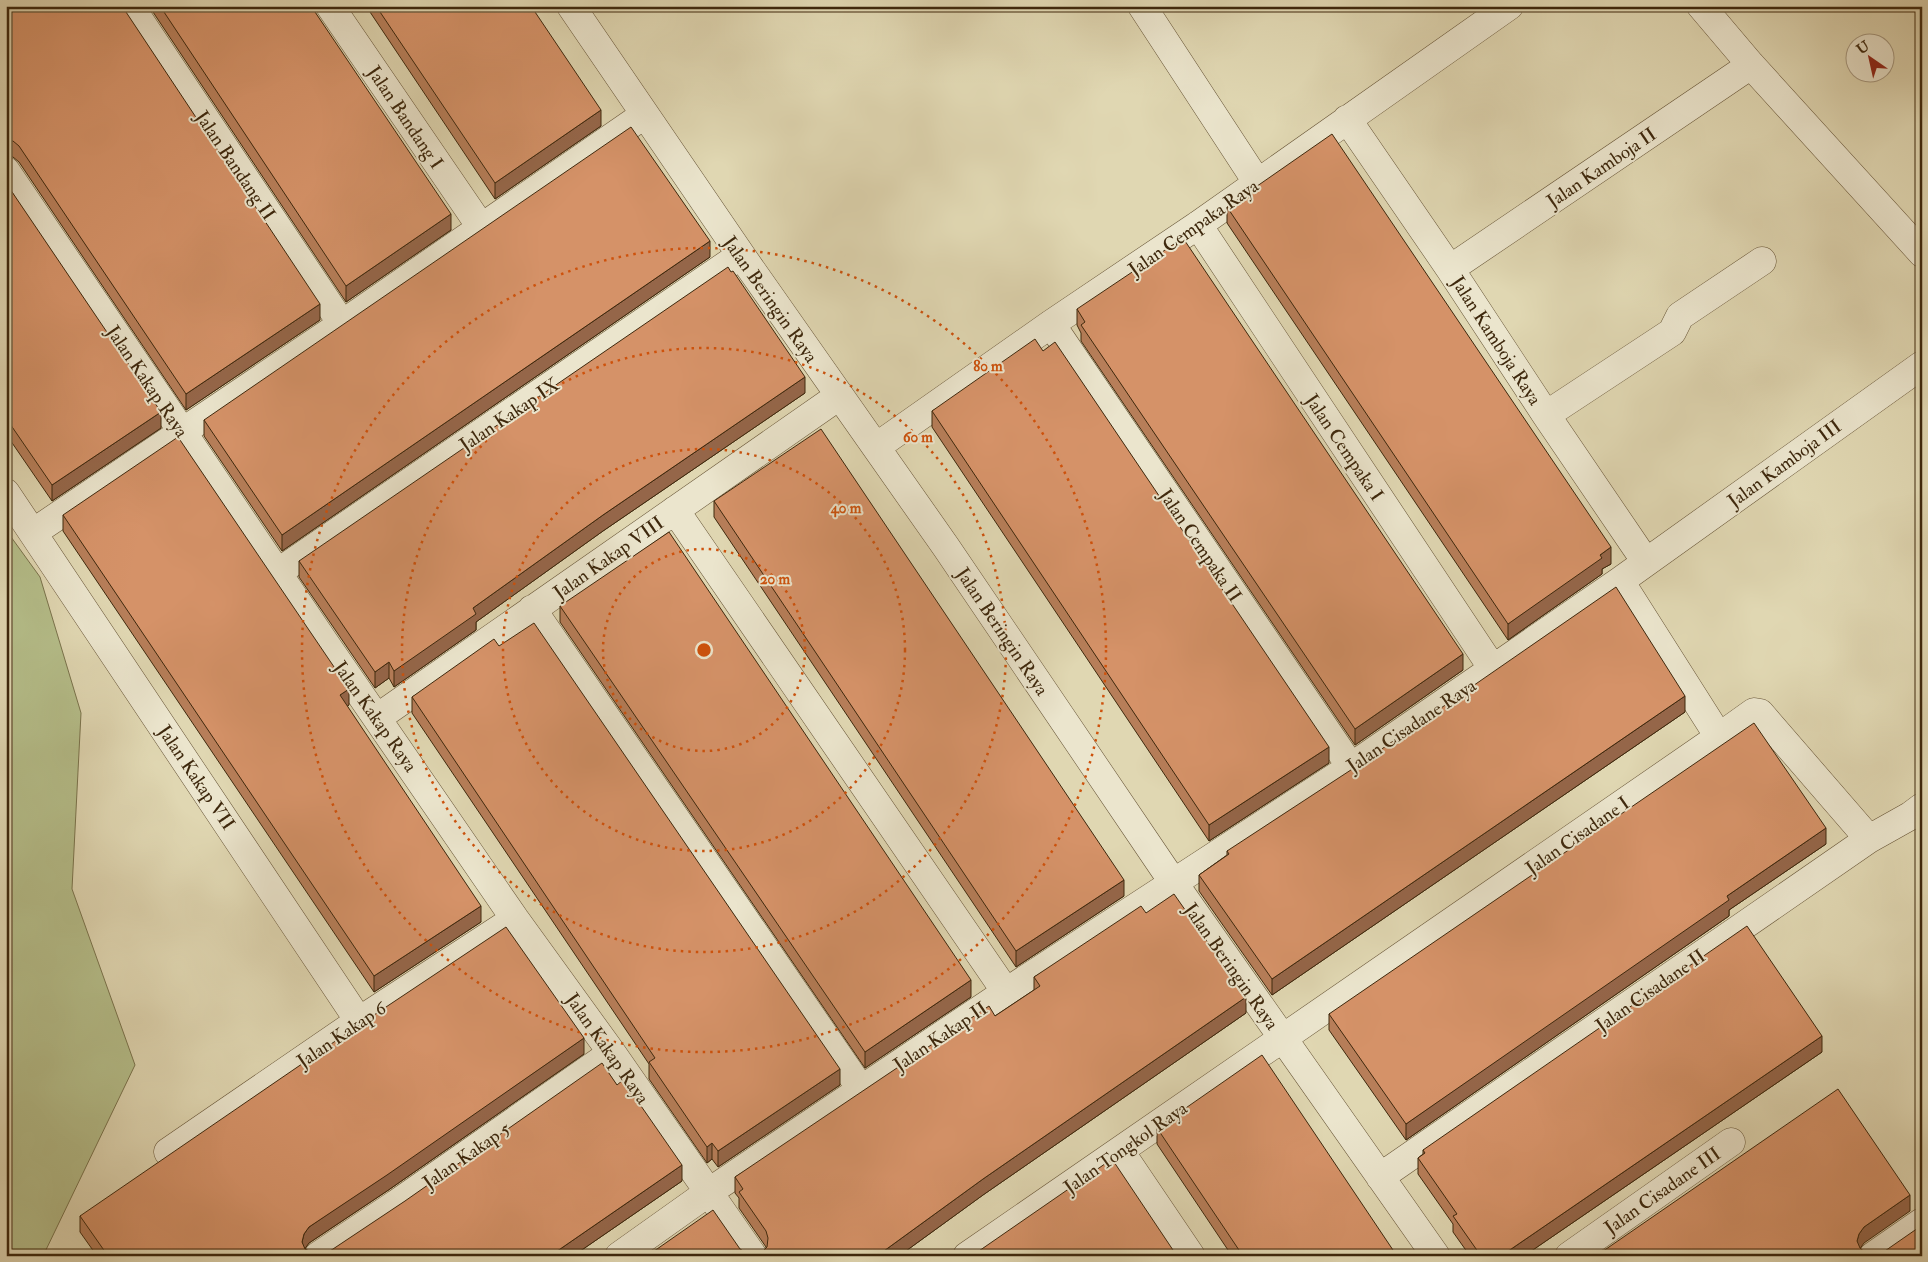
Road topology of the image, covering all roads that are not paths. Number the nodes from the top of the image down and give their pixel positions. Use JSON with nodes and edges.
{"nodes":[{"id":1,"x":130,"y":6,"type":"edge"},
{"id":2,"x":330,"y":6,"type":"edge"},
{"id":3,"x":571,"y":6,"type":"edge"},
{"id":4,"x":1142,"y":6,"type":"edge"},
{"id":5,"x":1701,"y":6,"type":"edge"},
{"id":6,"x":1492,"y":11,"type":"edge"},
{"id":7,"x":1751,"y":65,"type":"junction"},
{"id":8,"x":644,"y":116,"type":"junction"},
{"id":9,"x":1347,"y":120,"type":"junction"},
{"id":10,"x":6,"y":171,"type":"edge"},
{"id":11,"x":1257,"y":182,"type":"junction"},
{"id":12,"x":1198,"y":224,"type":"junction"},
{"id":13,"x":481,"y":227,"type":"junction"},
{"id":14,"x":1922,"y":253,"type":"edge"},
{"id":15,"x":741,"y":255,"type":"junction"},
{"id":16,"x":1762,"y":261,"type":"dead end"},
{"id":17,"x":1450,"y":269,"type":"junction"},
{"id":18,"x":342,"y":324,"type":"junction"},
{"id":19,"x":1051,"y":324,"type":"junction"},
{"id":20,"x":1922,"y":365,"type":"edge"},
{"id":21,"x":839,"y":396,"type":"junction"},
{"id":22,"x":1546,"y":415,"type":"junction"},
{"id":23,"x":182,"y":432,"type":"junction"},
{"id":24,"x":876,"y":447,"type":"junction"},
{"id":25,"x":6,"y":492,"type":"edge"},
{"id":26,"x":675,"y":510,"type":"junction"},
{"id":27,"x":34,"y":532,"type":"junction"},
{"id":28,"x":1646,"y":562,"type":"junction"},
{"id":29,"x":277,"y":573,"type":"junction"},
{"id":30,"x":1620,"y":581,"type":"junction"},
{"id":31,"x":532,"y":609,"type":"junction"},
{"id":32,"x":1493,"y":669,"type":"junction"},
{"id":33,"x":378,"y":718,"type":"junction"},
{"id":34,"x":1719,"y":736,"type":"junction"},
{"id":35,"x":1350,"y":767,"type":"junction"},
{"id":36,"x":1922,"y":807,"type":"edge"},
{"id":37,"x":1869,"y":839,"type":"junction"},
{"id":38,"x":1173,"y":882,"type":"junction"},
{"id":39,"x":515,"y":919,"type":"junction"},
{"id":40,"x":1006,"y":992,"type":"junction"},
{"id":41,"x":359,"y":1021,"type":"junction"},
{"id":42,"x":1283,"y":1038,"type":"junction"},
{"id":43,"x":612,"y":1053,"type":"junction"},
{"id":44,"x":861,"y":1089,"type":"junction"},
{"id":45,"x":1732,"y":1142,"type":"dead end"},
{"id":46,"x":1120,"y":1151,"type":"junction"},
{"id":47,"x":168,"y":1152,"type":"dead end"},
{"id":48,"x":1380,"y":1177,"type":"junction"},
{"id":49,"x":709,"y":1192,"type":"junction"},
{"id":50,"x":1922,"y":1222,"type":"edge"},
{"id":51,"x":978,"y":1253,"type":"edge"},
{"id":52,"x":318,"y":1256,"type":"edge"},
{"id":53,"x":619,"y":1256,"type":"edge"},
{"id":54,"x":753,"y":1256,"type":"edge"},
{"id":55,"x":1192,"y":1256,"type":"edge"},
{"id":56,"x":1436,"y":1256,"type":"edge"},
{"id":57,"x":1569,"y":1256,"type":"edge"},
{"id":58,"x":1873,"y":1256,"type":"edge"}],
"edges":[{"from":1,"to":18,"type":"street","name":"Jalan Bandang II"},
{"from":2,"to":13,"type":"street","name":"Jalan Bandang I"},
{"from":3,"to":8,"type":"street","name":"Jalan Beringin Raya"},
{"from":4,"to":11,"type":"street"},
{"from":5,"to":7,"type":"street"},
{"from":6,"to":9,"type":"street","name":"Jalan Cempaka Raya"},
{"from":7,"to":14,"type":"street"},
{"from":7,"to":17,"type":"street","name":"Jalan Kamboja II"},
{"from":8,"to":13,"type":"street"},
{"from":8,"to":15,"type":"street","name":"Jalan Beringin Raya"},
{"from":9,"to":11,"type":"street","name":"Jalan Cempaka Raya"},
{"from":9,"to":17,"type":"street","name":"Jalan Kamboja Raya"},
{"from":10,"to":23,"type":"street","name":"Jalan Kakap Raya"},
{"from":11,"to":12,"type":"street","name":"Jalan Cempaka Raya"},
{"from":12,"to":19,"type":"street","name":"Jalan Cempaka Raya"},
{"from":12,"to":32,"type":"street","name":"Jalan Cempaka I"},
{"from":13,"to":18,"type":"street"},
{"from":15,"to":21,"type":"street","name":"Jalan Beringin Raya"},
{"from":15,"to":29,"type":"street","name":"Jalan Kakap IX"},
{"from":16,"to":22,"type":"street"},
{"from":17,"to":22,"type":"street","name":"Jalan Kamboja Raya"},
{"from":18,"to":23,"type":"street"},
{"from":19,"to":24,"type":"street","name":"Jalan Cempaka Raya"},
{"from":19,"to":35,"type":"street","name":"Jalan Cempaka II"},
{"from":20,"to":28,"type":"street","name":"Jalan Kamboja III"},
{"from":21,"to":24,"type":"street","name":"Jalan Beringin Raya"},
{"from":21,"to":26,"type":"street","name":"Jalan Kakap VIII"},
{"from":22,"to":28,"type":"street","name":"Jalan Kamboja Raya"},
{"from":23,"to":27,"type":"street"},
{"from":23,"to":29,"type":"street","name":"Jalan Kakap Raya"},
{"from":24,"to":38,"type":"street","name":"Jalan Beringin Raya"},
{"from":25,"to":27,"type":"street","name":"Jalan Kakap VII"},
{"from":26,"to":31,"type":"street","name":"Jalan Kakap VIII"},
{"from":26,"to":40,"type":"street"},
{"from":27,"to":41,"type":"street","name":"Jalan Kakap VII"},
{"from":28,"to":30,"type":"street","name":"Jalan Cisadane Raya"},
{"from":29,"to":33,"type":"street","name":"Jalan Kakap Raya"},
{"from":30,"to":32,"type":"street","name":"Jalan Cisadane Raya"},
{"from":30,"to":34,"type":"street"},
{"from":31,"to":33,"type":"street","name":"Jalan Kakap VIII"},
{"from":31,"to":44,"type":"street"},
{"from":32,"to":35,"type":"street","name":"Jalan Cisadane Raya"},
{"from":33,"to":39,"type":"street","name":"Jalan Kakap Raya"},
{"from":34,"to":37,"type":"street","name":"Jalan Cisadane I"},
{"from":34,"to":42,"type":"street","name":"Jalan Cisadane I"},
{"from":35,"to":38,"type":"street","name":"Jalan Cisadane Raya"},
{"from":36,"to":37,"type":"street","name":"Jalan Cisadane II"},
{"from":37,"to":48,"type":"street","name":"Jalan Cisadane II"},
{"from":38,"to":40,"type":"street","name":"Jalan Kakap II"},
{"from":38,"to":42,"type":"street","name":"Jalan Beringin Raya"},
{"from":39,"to":41,"type":"street","name":"Jalan Kakap 6"},
{"from":39,"to":43,"type":"street","name":"Jalan Kakap Raya"},
{"from":40,"to":44,"type":"street","name":"Jalan Kakap II"},
{"from":41,"to":47,"type":"street","name":"Jalan Kakap 6"},
{"from":42,"to":46,"type":"street","name":"Jalan Tongkol Raya"},
{"from":42,"to":48,"type":"street","name":"Jalan Beringin Raya"},
{"from":43,"to":49,"type":"street","name":"Jalan Kakap Raya"},
{"from":43,"to":52,"type":"street","name":"Jalan Kakap 5"},
{"from":44,"to":49,"type":"street","name":"Jalan Kakap II"},
{"from":45,"to":57,"type":"street","name":"Jalan Cisadane III"},
{"from":46,"to":51,"type":"street","name":"Jalan Tongkol Raya"},
{"from":46,"to":55,"type":"street"},
{"from":48,"to":56,"type":"street","name":"Jalan Beringin Raya"},
{"from":49,"to":53,"type":"street","name":"Jalan Kakap II"},
{"from":49,"to":54,"type":"street","name":"Jalan Kakap Raya"},
{"from":50,"to":58,"type":"street"}]}
